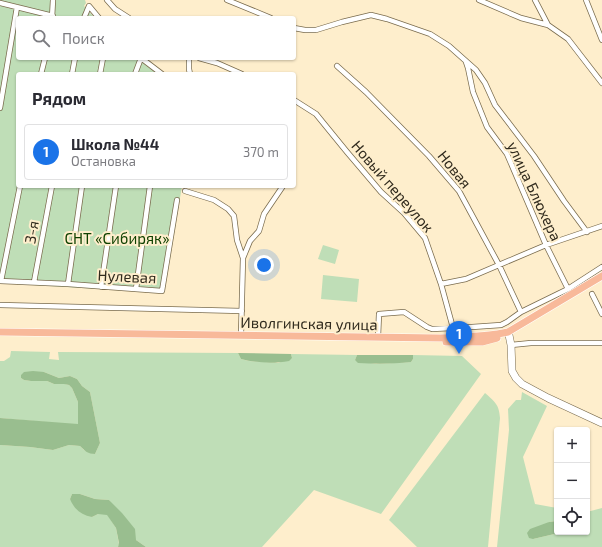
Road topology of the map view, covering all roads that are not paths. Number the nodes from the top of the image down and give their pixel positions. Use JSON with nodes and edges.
{"nodes":[{"id":1,"x":54,"y":0,"type":"edge"},
{"id":2,"x":107,"y":0,"type":"edge"},
{"id":3,"x":227,"y":0,"type":"edge"},
{"id":4,"x":479,"y":0,"type":"edge"},
{"id":5,"x":535,"y":0,"type":"edge"},
{"id":6,"x":586,"y":0,"type":"edge"},
{"id":7,"x":0,"y":3,"type":"edge"},
{"id":8,"x":17,"y":7,"type":"junction"},
{"id":9,"x":48,"y":16,"type":"edge"},
{"id":10,"x":52,"y":16,"type":"edge"},
{"id":11,"x":85,"y":16,"type":"edge"},
{"id":12,"x":97,"y":16,"type":"edge"},
{"id":13,"x":127,"y":16,"type":"edge"},
{"id":14,"x":265,"y":16,"type":"edge"},
{"id":15,"x":548,"y":25,"type":"junction"},
{"id":16,"x":296,"y":28,"type":"edge"},
{"id":17,"x":602,"y":40,"type":"edge"},
{"id":18,"x":464,"y":59,"type":"junction"},
{"id":19,"x":44,"y":60,"type":"edge"},
{"id":20,"x":75,"y":60,"type":"edge"},
{"id":21,"x":103,"y":60,"type":"edge"},
{"id":22,"x":140,"y":60,"type":"edge"},
{"id":23,"x":144,"y":60,"type":"edge"},
{"id":24,"x":189,"y":60,"type":"edge"},
{"id":25,"x":206,"y":60,"type":"edge"},
{"id":26,"x":337,"y":66,"type":"dead end"},
{"id":27,"x":41,"y":72,"type":"edge"},
{"id":28,"x":72,"y":72,"type":"edge"},
{"id":29,"x":100,"y":72,"type":"edge"},
{"id":30,"x":136,"y":72,"type":"edge"},
{"id":31,"x":159,"y":72,"type":"edge"},
{"id":32,"x":189,"y":72,"type":"edge"},
{"id":33,"x":237,"y":72,"type":"edge"},
{"id":34,"x":602,"y":83,"type":"edge"},
{"id":35,"x":296,"y":101,"type":"edge"},
{"id":36,"x":0,"y":108,"type":"edge"},
{"id":37,"x":20,"y":188,"type":"edge"},
{"id":38,"x":52,"y":188,"type":"edge"},
{"id":39,"x":82,"y":188,"type":"edge"},
{"id":40,"x":116,"y":188,"type":"edge"},
{"id":41,"x":150,"y":188,"type":"edge"},
{"id":42,"x":277,"y":188,"type":"edge"},
{"id":43,"x":280,"y":190,"type":"joint"},
{"id":44,"x":186,"y":192,"type":"dead end"},
{"id":45,"x":177,"y":200,"type":"dead end"},
{"id":46,"x":602,"y":226,"type":"edge"},
{"id":47,"x":587,"y":232,"type":"junction"},
{"id":48,"x":546,"y":245,"type":"junction"},
{"id":49,"x":243,"y":258,"type":"junction"},
{"id":50,"x":499,"y":265,"type":"junction"},
{"id":51,"x":602,"y":267,"type":"edge"},
{"id":52,"x":602,"y":276,"type":"edge"},
{"id":53,"x":1,"y":281,"type":"edge"},
{"id":54,"x":602,"y":281,"type":"edge"},
{"id":55,"x":34,"y":282,"type":"junction"},
{"id":56,"x":68,"y":284,"type":"junction"},
{"id":57,"x":441,"y":284,"type":"junction"},
{"id":58,"x":101,"y":287,"type":"junction"},
{"id":59,"x":136,"y":289,"type":"junction"},
{"id":60,"x":568,"y":289,"type":"junction"},
{"id":61,"x":592,"y":294,"type":"dead end"},
{"id":62,"x":0,"y":305,"type":"edge"},
{"id":63,"x":242,"y":311,"type":"junction"},
{"id":64,"x":521,"y":312,"type":"junction"},
{"id":65,"x":602,"y":314,"type":"edge"},
{"id":66,"x":516,"y":316,"type":"junction"},
{"id":67,"x":520,"y":324,"type":"junction"},
{"id":68,"x":453,"y":328,"type":"junction"},
{"id":69,"x":0,"y":332,"type":"edge"},
{"id":70,"x":241,"y":335,"type":"junction"},
{"id":71,"x":0,"y":336,"type":"edge"},
{"id":72,"x":509,"y":336,"type":"junction"},
{"id":73,"x":378,"y":337,"type":"junction"},
{"id":74,"x":602,"y":344,"type":"edge"},
{"id":75,"x":511,"y":345,"type":"junction"},
{"id":76,"x":600,"y":421,"type":"edge"}],
"edges":[{"from":1,"to":10,"type":"street"},
{"from":2,"to":13,"type":"street"},
{"from":3,"to":14,"type":"street"},
{"from":4,"to":15,"type":"street"},
{"from":5,"to":15,"type":"street"},
{"from":6,"to":17,"type":"street"},
{"from":7,"to":8,"type":"street"},
{"from":8,"to":9,"type":"street"},
{"from":8,"to":36,"type":"street"},
{"from":11,"to":12,"type":"street"},
{"from":15,"to":34,"type":"street"},
{"from":16,"to":18,"type":"street","name":"улица Блюхера"},
{"from":18,"to":47,"type":"street","name":"улица Блюхера"},
{"from":18,"to":48,"type":"street","name":"улица Блюхера"},
{"from":19,"to":27,"type":"street"},
{"from":20,"to":28,"type":"street"},
{"from":21,"to":29,"type":"street"},
{"from":22,"to":30,"type":"street"},
{"from":23,"to":31,"type":"street"},
{"from":24,"to":32,"type":"street"},
{"from":25,"to":33,"type":"street"},
{"from":26,"to":50,"type":"street","name":"Новая"},
{"from":35,"to":57,"type":"street","name":"Новый переулок"},
{"from":37,"to":53,"type":"street"},
{"from":38,"to":55,"type":"street","name":"3-я"},
{"from":39,"to":56,"type":"street"},
{"from":40,"to":58,"type":"street"},
{"from":41,"to":59,"type":"street"},
{"from":42,"to":43,"type":"street"},
{"from":43,"to":49,"type":"street"},
{"from":44,"to":49,"type":"street"},
{"from":45,"to":59,"type":"street","name":"Нулевая"},
{"from":46,"to":47,"type":"street"},
{"from":47,"to":48,"type":"street"},
{"from":48,"to":50,"type":"street"},
{"from":48,"to":60,"type":"street","name":"улица Блюхера"},
{"from":49,"to":63,"type":"street"},
{"from":50,"to":57,"type":"street"},
{"from":50,"to":64,"type":"street","name":"Новая"},
{"from":51,"to":60,"type":"street"},
{"from":52,"to":67,"type":"main road","name":"Иволгинская улица"},
{"from":53,"to":55,"type":"street","name":"Нулевая"},
{"from":54,"to":72,"type":"main road","name":"Иволгинская улица"},
{"from":55,"to":56,"type":"street","name":"Нулевая"},
{"from":56,"to":58,"type":"street","name":"Нулевая"},
{"from":57,"to":68,"type":"street","name":"Новый переулок"},
{"from":58,"to":59,"type":"street","name":"Нулевая"},
{"from":60,"to":64,"type":"street"},
{"from":61,"to":65,"type":"street"},
{"from":62,"to":63,"type":"street"},
{"from":63,"to":70,"type":"street"},
{"from":64,"to":66,"type":"street"},
{"from":66,"to":67,"type":"street"},
{"from":66,"to":68,"type":"street"},
{"from":67,"to":73,"type":"main road","name":"Иволгинская улица"},
{"from":68,"to":73,"type":"street"},
{"from":69,"to":70,"type":"main road","name":"Иволгинская улица"},
{"from":70,"to":73,"type":"main road","name":"Иволгинская улица"},
{"from":71,"to":72,"type":"main road","name":"Иволгинская улица"},
{"from":72,"to":75,"type":"street"},
{"from":74,"to":75,"type":"street"},
{"from":75,"to":76,"type":"street"}]}
